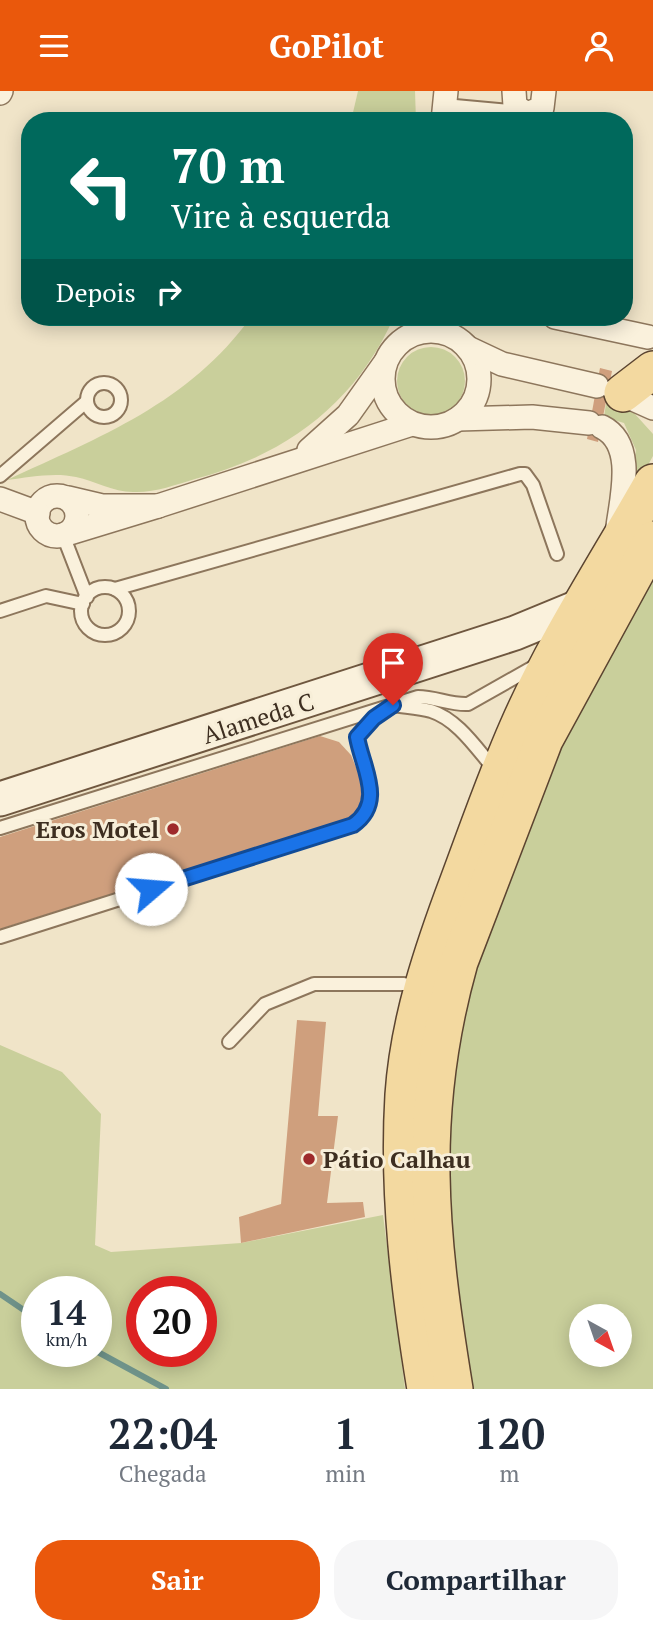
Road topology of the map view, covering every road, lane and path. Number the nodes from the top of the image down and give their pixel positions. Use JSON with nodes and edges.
{"nodes":[{"id":1,"x":544,"y":91,"type":"edge"},
{"id":2,"x":444,"y":101,"type":"edge"},
{"id":3,"x":522,"y":109,"type":"edge"},
{"id":4,"x":408,"y":326,"type":"edge"},
{"id":5,"x":451,"y":326,"type":"edge"},
{"id":6,"x":578,"y":326,"type":"edge"},
{"id":7,"x":463,"y":343,"type":"junction"},
{"id":8,"x":393,"y":351,"type":"junction"},
{"id":9,"x":650,"y":354,"type":"edge"},
{"id":10,"x":621,"y":394,"type":"edge"},
{"id":11,"x":86,"y":402,"type":"dead end"},
{"id":12,"x":458,"y":419,"type":"junction"},
{"id":13,"x":412,"y":424,"type":"junction"},
{"id":14,"x":291,"y":461,"type":"junction"},
{"id":15,"x":0,"y":476,"type":"edge"},
{"id":16,"x":653,"y":483,"type":"edge"},
{"id":17,"x":68,"y":498,"type":"junction"},
{"id":18,"x":0,"y":499,"type":"edge"},
{"id":19,"x":158,"y":506,"type":"junction"},
{"id":20,"x":38,"y":513,"type":"junction"},
{"id":21,"x":63,"y":535,"type":"junction"},
{"id":22,"x":653,"y":540,"type":"edge"},
{"id":23,"x":616,"y":548,"type":"junction"},
{"id":24,"x":556,"y":554,"type":"dead end"},
{"id":25,"x":115,"y":589,"type":"junction"},
{"id":26,"x":85,"y":600,"type":"junction"},
{"id":27,"x":583,"y":605,"type":"junction"},
{"id":28,"x":0,"y":611,"type":"edge"},
{"id":29,"x":515,"y":633,"type":"junction"},
{"id":30,"x":553,"y":658,"type":"junction"},
{"id":31,"x":393,"y":705,"type":"junction"},
{"id":32,"x":499,"y":774,"type":"junction"},
{"id":33,"x":0,"y":799,"type":"edge"},
{"id":34,"x":0,"y":828,"type":"edge"},
{"id":35,"x":0,"y":937,"type":"edge"},
{"id":36,"x":422,"y":988,"type":"junction"},
{"id":37,"x":229,"y":1042,"type":"dead end"},
{"id":38,"x":426,"y":1389,"type":"edge"},
{"id":39,"x":454,"y":1389,"type":"edge"}],
"edges":[{"from":1,"to":3,"type":"street"},
{"from":2,"to":3,"type":"lane"},
{"from":4,"to":8,"type":"street"},
{"from":5,"to":7,"type":"street"},
{"from":6,"to":9,"type":"street"},
{"from":7,"to":8,"type":"street"},
{"from":7,"to":10,"type":"street"},
{"from":7,"to":12,"type":"street"},
{"from":8,"to":13,"type":"street"},
{"from":8,"to":14,"type":"street"},
{"from":9,"to":10,"type":"main road"},
{"from":11,"to":15,"type":"lane"},
{"from":12,"to":13,"type":"street"},
{"from":12,"to":23,"type":"street"},
{"from":13,"to":14,"type":"street"},
{"from":14,"to":19,"type":"street"},
{"from":16,"to":23,"type":"main road"},
{"from":17,"to":19,"type":"street"},
{"from":17,"to":20,"type":"street"},
{"from":17,"to":21,"type":"street"},
{"from":18,"to":20,"type":"street"},
{"from":19,"to":21,"type":"street"},
{"from":20,"to":21,"type":"street"},
{"from":21,"to":26,"type":"lane"},
{"from":22,"to":39,"type":"main road"},
{"from":23,"to":27,"type":"main road"},
{"from":24,"to":25,"type":"lane"},
{"from":25,"to":26,"type":"lane"},
{"from":25,"to":26,"type":"lane"},
{"from":26,"to":28,"type":"lane"},
{"from":27,"to":29,"type":"street","name":"Alameda C"},
{"from":27,"to":30,"type":"main road"},
{"from":29,"to":30,"type":"street"},
{"from":29,"to":33,"type":"street","name":"Alameda C"},
{"from":30,"to":31,"type":"lane"},
{"from":30,"to":32,"type":"main road"},
{"from":31,"to":32,"type":"lane"},
{"from":31,"to":34,"type":"lane"},
{"from":31,"to":35,"type":"lane"},
{"from":32,"to":36,"type":"main road"},
{"from":36,"to":37,"type":"lane"},
{"from":36,"to":38,"type":"main road"}]}
